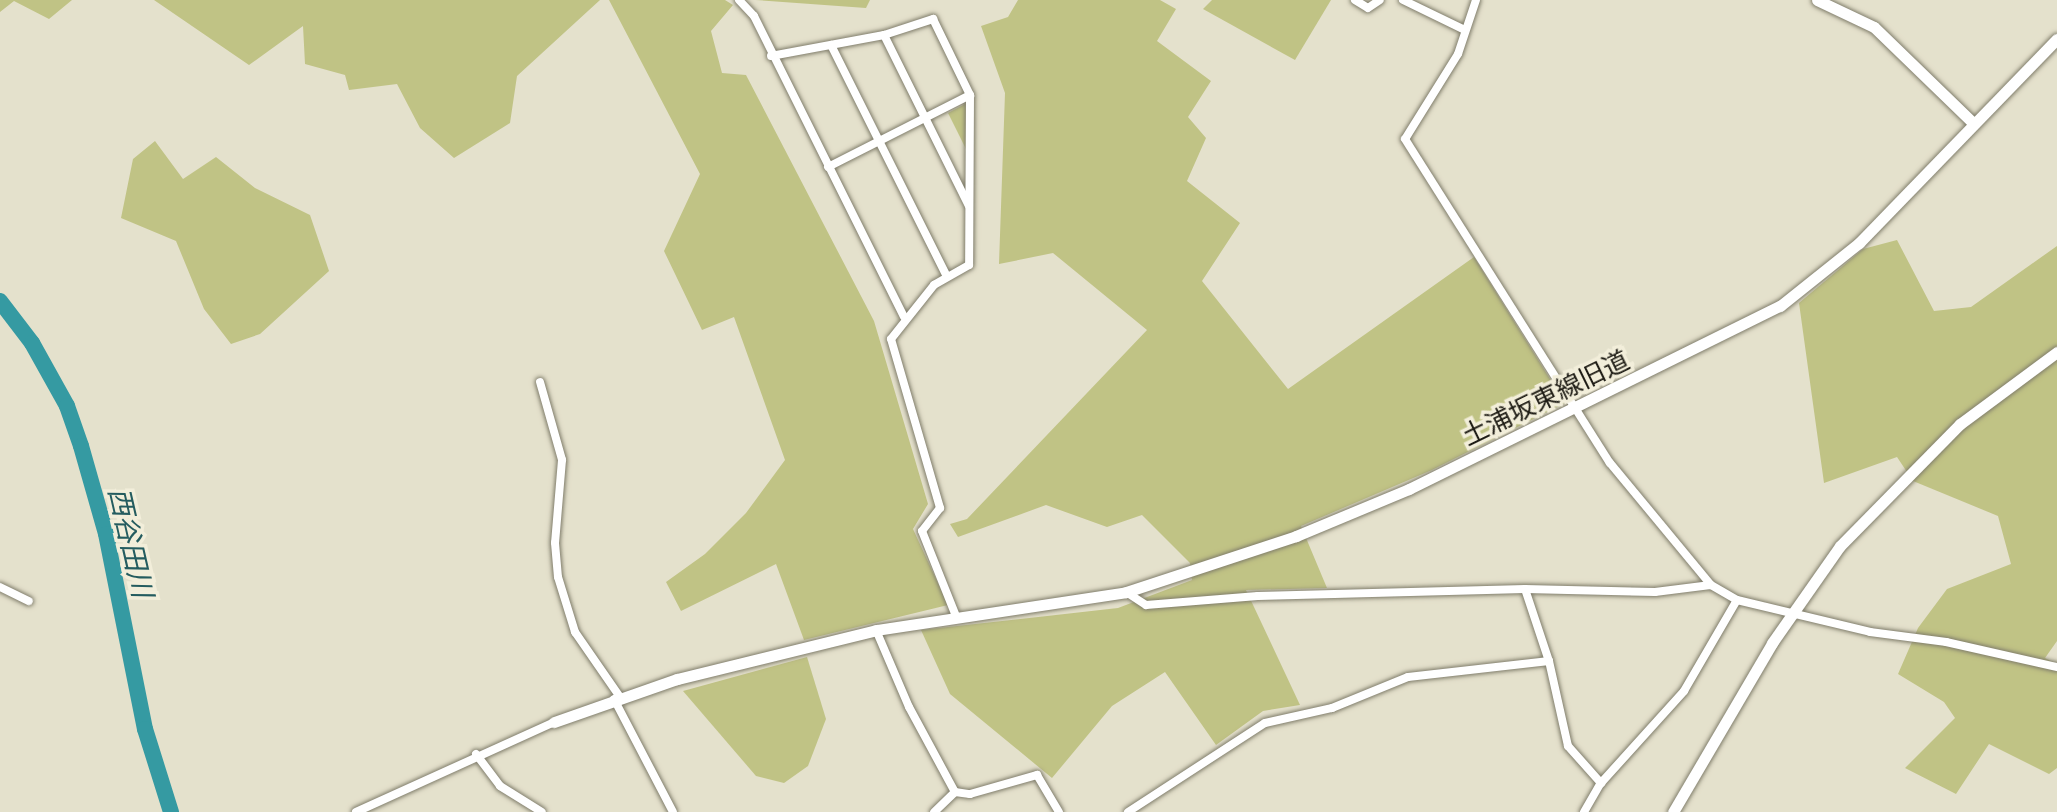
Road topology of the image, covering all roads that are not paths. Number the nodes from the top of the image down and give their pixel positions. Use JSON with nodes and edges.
{"nodes":[{"id":1,"x":739,"y":0,"type":"edge"},
{"id":2,"x":1355,"y":0,"type":"edge"},
{"id":3,"x":1380,"y":0,"type":"edge"},
{"id":4,"x":1403,"y":0,"type":"edge"},
{"id":5,"x":1476,"y":0,"type":"edge"},
{"id":6,"x":1817,"y":0,"type":"edge"},
{"id":7,"x":1465,"y":30,"type":"junction"},
{"id":8,"x":884,"y":35,"type":"junction"},
{"id":9,"x":2057,"y":39,"type":"edge"},
{"id":10,"x":831,"y":45,"type":"junction"},
{"id":11,"x":771,"y":56,"type":"junction"},
{"id":12,"x":970,"y":95,"type":"junction"},
{"id":13,"x":924,"y":119,"type":"junction"},
{"id":14,"x":1973,"y":123,"type":"junction"},
{"id":15,"x":878,"y":142,"type":"junction"},
{"id":16,"x":828,"y":167,"type":"junction"},
{"id":17,"x":971,"y":211,"type":"junction"},
{"id":18,"x":947,"y":277,"type":"junction"},
{"id":19,"x":904,"y":317,"type":"junction"},
{"id":20,"x":2057,"y":352,"type":"edge"},
{"id":21,"x":540,"y":382,"type":"dead end"},
{"id":22,"x":1576,"y":407,"type":"junction"},
{"id":23,"x":1711,"y":585,"type":"junction"},
{"id":24,"x":0,"y":587,"type":"edge"},
{"id":25,"x":1525,"y":589,"type":"junction"},
{"id":26,"x":1126,"y":592,"type":"junction"},
{"id":27,"x":1737,"y":600,"type":"junction"},
{"id":28,"x":29,"y":601,"type":"dead end"},
{"id":29,"x":1792,"y":613,"type":"junction"},
{"id":30,"x":956,"y":616,"type":"junction"},
{"id":31,"x":876,"y":630,"type":"junction"},
{"id":32,"x":1549,"y":661,"type":"junction"},
{"id":33,"x":2057,"y":667,"type":"edge"},
{"id":34,"x":617,"y":698,"type":"junction"},
{"id":35,"x":554,"y":722,"type":"joint"},
{"id":36,"x":476,"y":754,"type":"junction"},
{"id":37,"x":1601,"y":783,"type":"junction"},
{"id":38,"x":955,"y":792,"type":"junction"},
{"id":39,"x":356,"y":812,"type":"edge"},
{"id":40,"x":542,"y":812,"type":"edge"},
{"id":41,"x":673,"y":812,"type":"edge"},
{"id":42,"x":934,"y":812,"type":"edge"},
{"id":43,"x":1059,"y":812,"type":"edge"},
{"id":44,"x":1128,"y":812,"type":"edge"},
{"id":45,"x":1584,"y":812,"type":"edge"},
{"id":46,"x":1673,"y":812,"type":"edge"}],
"edges":[{"from":1,"to":11,"type":"street"},
{"from":2,"to":3,"type":"street"},
{"from":4,"to":7,"type":"street"},
{"from":5,"to":7,"type":"street"},
{"from":6,"to":14,"type":"street"},
{"from":7,"to":22,"type":"street"},
{"from":8,"to":10,"type":"street"},
{"from":8,"to":12,"type":"street"},
{"from":8,"to":13,"type":"street"},
{"from":9,"to":14,"type":"street","name":"土浦坂東線旧道"},
{"from":10,"to":11,"type":"street"},
{"from":10,"to":15,"type":"street"},
{"from":11,"to":16,"type":"street"},
{"from":12,"to":13,"type":"street"},
{"from":12,"to":17,"type":"street"},
{"from":13,"to":15,"type":"street"},
{"from":13,"to":17,"type":"street"},
{"from":14,"to":22,"type":"street","name":"土浦坂東線旧道"},
{"from":15,"to":16,"type":"street"},
{"from":15,"to":18,"type":"street"},
{"from":16,"to":19,"type":"street"},
{"from":17,"to":18,"type":"street"},
{"from":18,"to":19,"type":"street"},
{"from":19,"to":30,"type":"street"},
{"from":20,"to":29,"type":"street"},
{"from":21,"to":34,"type":"street"},
{"from":22,"to":23,"type":"street"},
{"from":22,"to":26,"type":"street","name":"土浦坂東線旧道"},
{"from":23,"to":25,"type":"street"},
{"from":23,"to":27,"type":"street"},
{"from":24,"to":28,"type":"street"},
{"from":25,"to":26,"type":"street"},
{"from":25,"to":32,"type":"street"},
{"from":26,"to":30,"type":"street","name":"土浦坂東線旧道"},
{"from":27,"to":29,"type":"street"},
{"from":27,"to":37,"type":"street"},
{"from":29,"to":33,"type":"street"},
{"from":29,"to":46,"type":"street"},
{"from":30,"to":31,"type":"street","name":"土浦坂東線旧道"},
{"from":31,"to":34,"type":"street","name":"土浦坂東線旧道"},
{"from":31,"to":38,"type":"street"},
{"from":32,"to":37,"type":"street"},
{"from":32,"to":44,"type":"street"},
{"from":34,"to":35,"type":"street","name":"土浦坂東線旧道"},
{"from":34,"to":41,"type":"street"},
{"from":35,"to":36,"type":"street"},
{"from":36,"to":39,"type":"street"},
{"from":36,"to":40,"type":"street"},
{"from":37,"to":45,"type":"street"},
{"from":38,"to":42,"type":"street"},
{"from":38,"to":43,"type":"street"}]}
